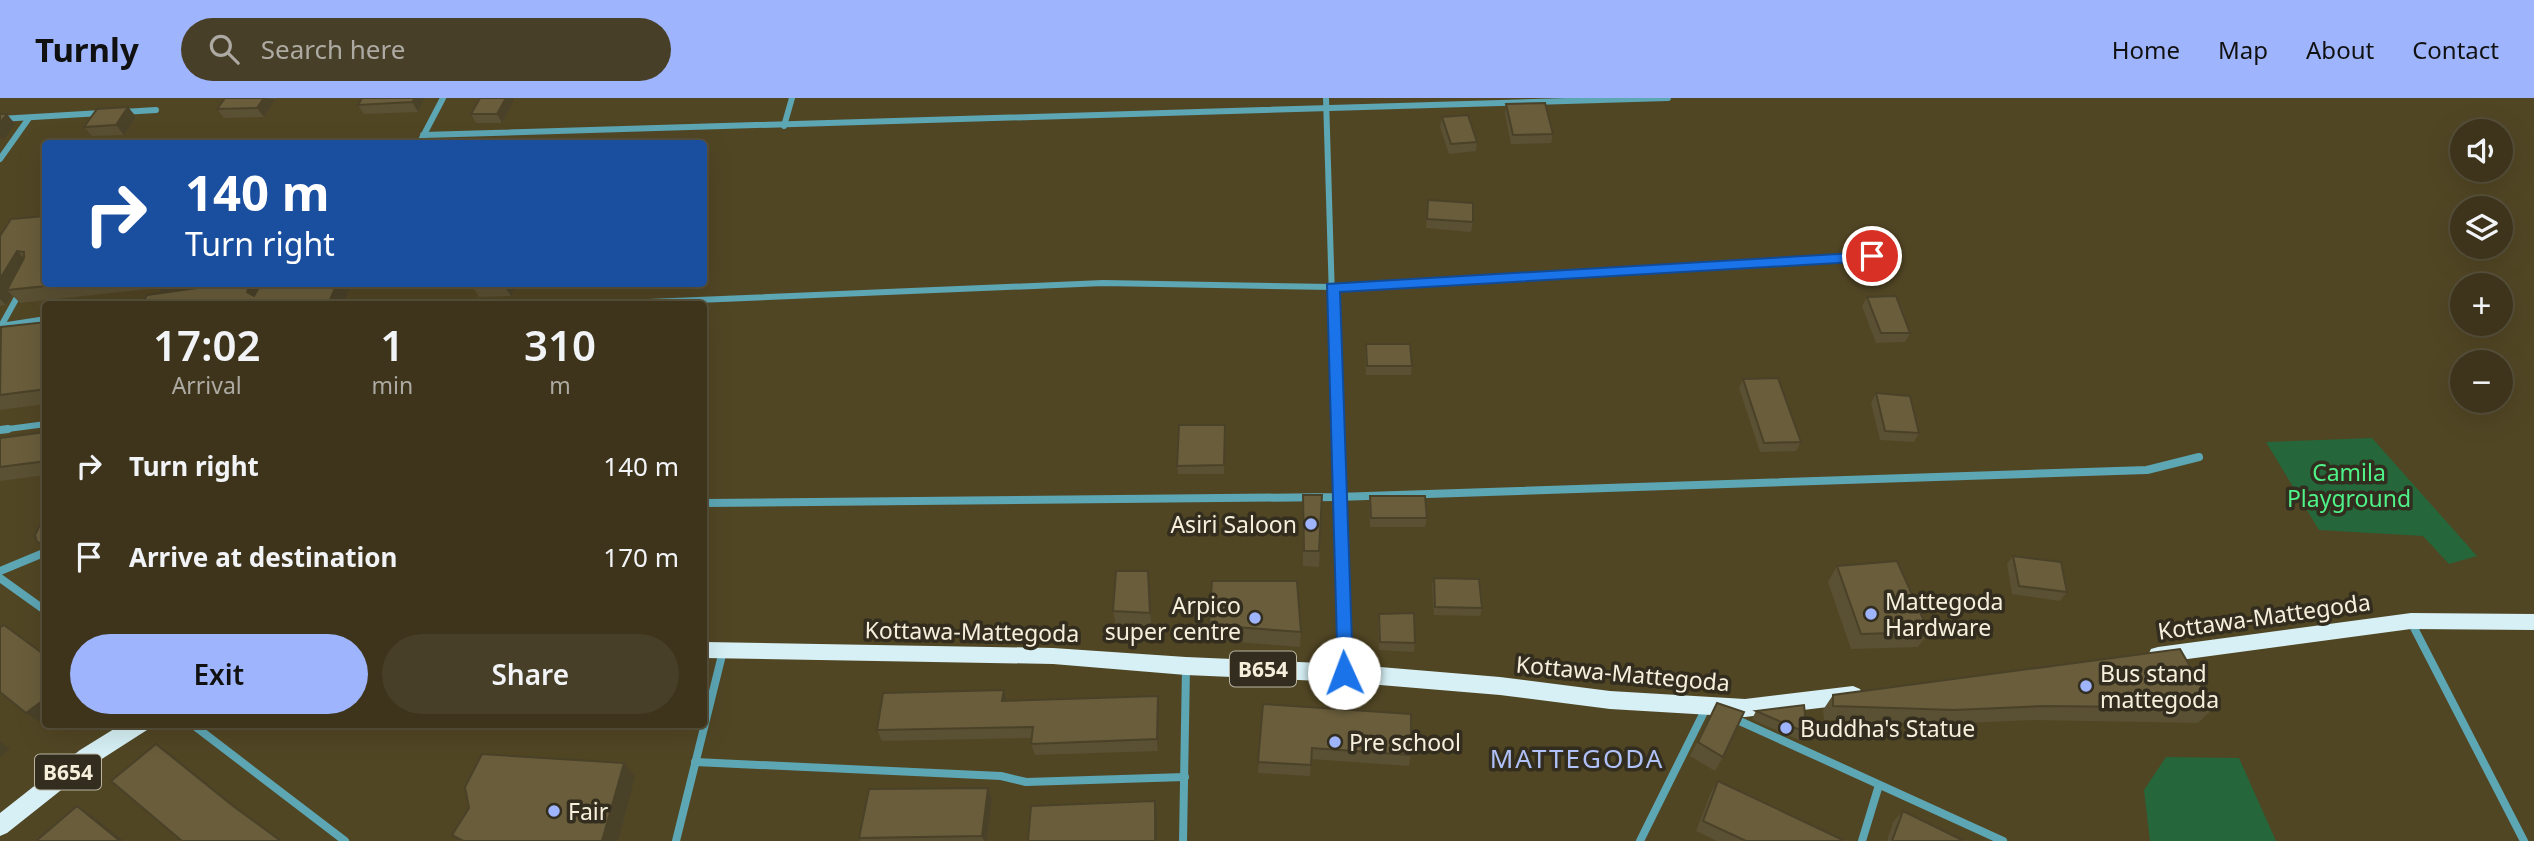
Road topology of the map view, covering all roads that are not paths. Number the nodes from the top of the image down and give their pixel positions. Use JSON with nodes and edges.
{"nodes":[{"id":1,"x":443,"y":98,"type":"edge"},
{"id":2,"x":792,"y":98,"type":"edge"},
{"id":3,"x":1326,"y":98,"type":"edge"},
{"id":4,"x":1668,"y":98,"type":"edge"},
{"id":5,"x":1326,"y":108,"type":"junction"},
{"id":6,"x":156,"y":110,"type":"dead end"},
{"id":7,"x":118,"y":112,"type":"edge"},
{"id":8,"x":106,"y":113,"type":"edge"},
{"id":9,"x":29,"y":118,"type":"junction"},
{"id":10,"x":0,"y":119,"type":"edge"},
{"id":11,"x":784,"y":126,"type":"junction"},
{"id":12,"x":423,"y":135,"type":"junction"},
{"id":13,"x":421,"y":140,"type":"edge"},
{"id":14,"x":0,"y":159,"type":"edge"},
{"id":15,"x":1872,"y":256,"type":"dead end"},
{"id":16,"x":26,"y":281,"type":"edge"},
{"id":17,"x":1332,"y":288,"type":"junction"},
{"id":18,"x":672,"y":301,"type":"edge"},
{"id":19,"x":42,"y":320,"type":"edge"},
{"id":20,"x":0,"y":327,"type":"edge"},
{"id":21,"x":42,"y":425,"type":"edge"},
{"id":22,"x":0,"y":430,"type":"edge"},
{"id":23,"x":2199,"y":457,"type":"dead end"},
{"id":24,"x":1337,"y":497,"type":"junction"},
{"id":25,"x":707,"y":503,"type":"edge"},
{"id":26,"x":42,"y":554,"type":"edge"},
{"id":27,"x":0,"y":571,"type":"edge"},
{"id":28,"x":0,"y":578,"type":"edge"},
{"id":29,"x":42,"y":608,"type":"edge"},
{"id":30,"x":2411,"y":621,"type":"junction"},
{"id":31,"x":2534,"y":622,"type":"edge"},
{"id":32,"x":713,"y":651,"type":"edge"},
{"id":33,"x":2136,"y":657,"type":"edge"},
{"id":34,"x":1186,"y":666,"type":"junction"},
{"id":35,"x":1344,"y":673,"type":"junction"},
{"id":36,"x":707,"y":688,"type":"edge"},
{"id":37,"x":1875,"y":692,"type":"edge"},
{"id":38,"x":1707,"y":706,"type":"junction"},
{"id":39,"x":134,"y":728,"type":"edge"},
{"id":40,"x":197,"y":728,"type":"edge"},
{"id":41,"x":701,"y":728,"type":"edge"},
{"id":42,"x":695,"y":762,"type":"junction"},
{"id":43,"x":1185,"y":777,"type":"junction"},
{"id":44,"x":1879,"y":785,"type":"junction"},
{"id":45,"x":0,"y":826,"type":"edge"},
{"id":46,"x":1642,"y":840,"type":"edge"},
{"id":47,"x":345,"y":841,"type":"edge"},
{"id":48,"x":676,"y":841,"type":"edge"},
{"id":49,"x":1183,"y":841,"type":"edge"},
{"id":50,"x":1862,"y":841,"type":"edge"},
{"id":51,"x":2003,"y":841,"type":"edge"},
{"id":52,"x":2524,"y":841,"type":"edge"}],
"edges":[{"from":1,"to":12,"type":"street"},
{"from":2,"to":11,"type":"street"},
{"from":3,"to":5,"type":"street"},
{"from":4,"to":5,"type":"street"},
{"from":5,"to":11,"type":"street"},
{"from":5,"to":17,"type":"street"},
{"from":6,"to":7,"type":"street"},
{"from":8,"to":9,"type":"street"},
{"from":9,"to":10,"type":"street"},
{"from":9,"to":14,"type":"street"},
{"from":11,"to":12,"type":"street"},
{"from":12,"to":13,"type":"street"},
{"from":15,"to":17,"type":"street"},
{"from":16,"to":20,"type":"street"},
{"from":17,"to":18,"type":"street"},
{"from":17,"to":24,"type":"street"},
{"from":19,"to":20,"type":"street"},
{"from":21,"to":22,"type":"street"},
{"from":23,"to":24,"type":"street"},
{"from":24,"to":25,"type":"street"},
{"from":24,"to":35,"type":"street"},
{"from":26,"to":27,"type":"street"},
{"from":28,"to":29,"type":"street"},
{"from":30,"to":31,"type":"main road","name":"Kottawa-Mattegoda"},
{"from":30,"to":33,"type":"main road","name":"Kottawa-Mattegoda"},
{"from":30,"to":52,"type":"street"},
{"from":32,"to":34,"type":"main road","name":"Kottawa-Mattegoda","number":"B654"},
{"from":32,"to":36,"type":"street"},
{"from":34,"to":35,"type":"main road","name":"Kottawa-Mattegoda","number":"B654"},
{"from":34,"to":43,"type":"street"},
{"from":35,"to":38,"type":"main road","name":"Kottawa-Mattegoda","number":"B654"},
{"from":37,"to":38,"type":"main road","name":"Kottawa-Mattegoda","number":"B654"},
{"from":38,"to":44,"type":"street"},
{"from":38,"to":46,"type":"street"},
{"from":39,"to":45,"type":"main road","number":"B654"},
{"from":40,"to":47,"type":"street"},
{"from":41,"to":42,"type":"street"},
{"from":42,"to":43,"type":"street"},
{"from":42,"to":48,"type":"street"},
{"from":43,"to":49,"type":"street"},
{"from":44,"to":50,"type":"street"},
{"from":44,"to":51,"type":"street"}]}
